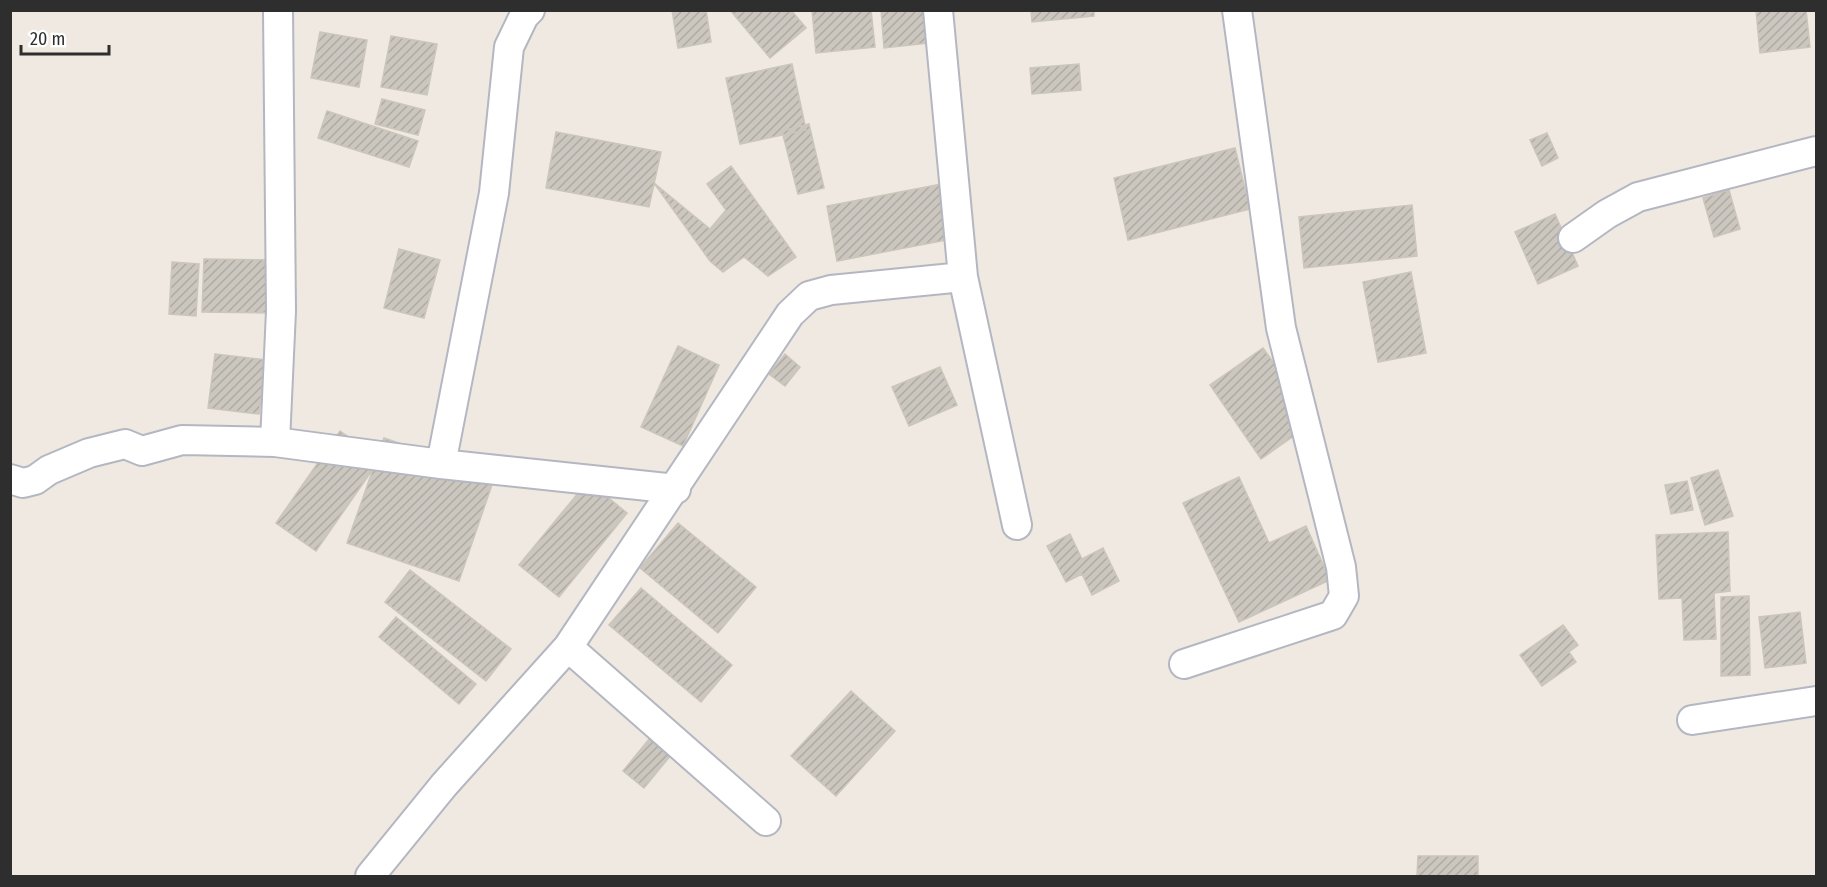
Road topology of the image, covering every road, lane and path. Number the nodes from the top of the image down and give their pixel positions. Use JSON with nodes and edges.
{"nodes":[{"id":1,"x":278,"y":10,"type":"edge"},
{"id":2,"x":530,"y":10,"type":"edge"},
{"id":3,"x":938,"y":10,"type":"edge"},
{"id":4,"x":1237,"y":10,"type":"edge"},
{"id":5,"x":1816,"y":151,"type":"edge"},
{"id":6,"x":1573,"y":238,"type":"dead end"},
{"id":7,"x":963,"y":277,"type":"junction"},
{"id":8,"x":275,"y":442,"type":"junction"},
{"id":9,"x":441,"y":464,"type":"junction"},
{"id":10,"x":10,"y":479,"type":"edge"},
{"id":11,"x":676,"y":489,"type":"junction"},
{"id":12,"x":1017,"y":525,"type":"dead end"},
{"id":13,"x":568,"y":647,"type":"junction"},
{"id":14,"x":1184,"y":664,"type":"dead end"},
{"id":15,"x":1816,"y":701,"type":"edge"},
{"id":16,"x":1692,"y":720,"type":"dead end"},
{"id":17,"x":766,"y":821,"type":"dead end"},
{"id":18,"x":370,"y":876,"type":"edge"}],
"edges":[{"from":1,"to":8,"type":"street"},
{"from":2,"to":9,"type":"street"},
{"from":3,"to":7,"type":"street"},
{"from":4,"to":14,"type":"street"},
{"from":5,"to":6,"type":"street"},
{"from":7,"to":11,"type":"street"},
{"from":7,"to":12,"type":"street"},
{"from":8,"to":9,"type":"street"},
{"from":8,"to":10,"type":"street"},
{"from":9,"to":11,"type":"street"},
{"from":11,"to":13,"type":"street"},
{"from":13,"to":17,"type":"street"},
{"from":13,"to":18,"type":"street"},
{"from":15,"to":16,"type":"street"}]}
